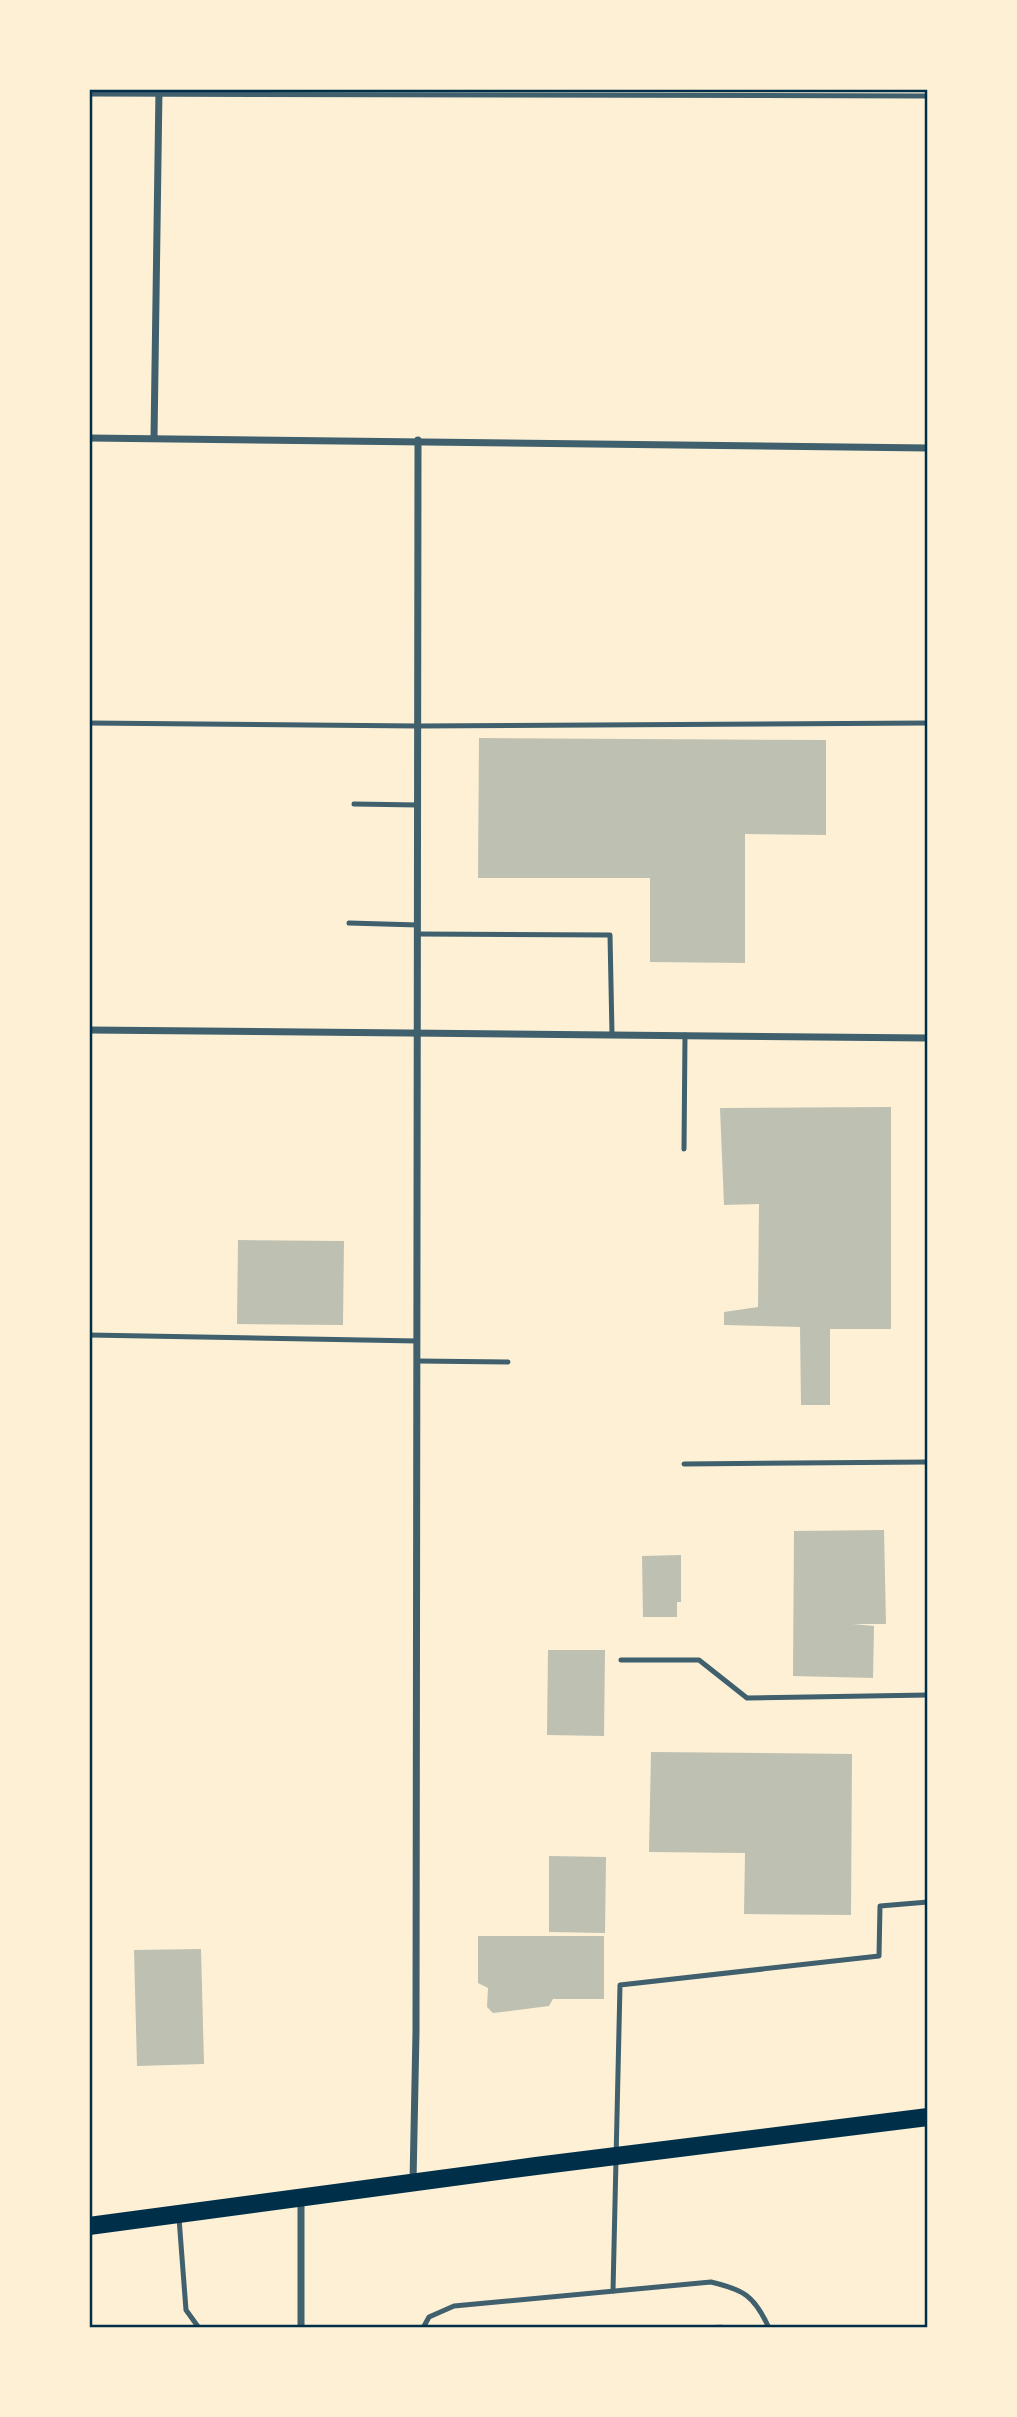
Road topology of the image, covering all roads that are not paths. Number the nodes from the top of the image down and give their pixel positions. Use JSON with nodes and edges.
{"nodes":[{"id":1,"x":159,"y":92,"type":"edge"},
{"id":2,"x":89,"y":94,"type":"edge"},
{"id":3,"x":928,"y":96,"type":"edge"},
{"id":4,"x":89,"y":438,"type":"edge"},
{"id":5,"x":154,"y":438,"type":"junction"},
{"id":6,"x":418,"y":440,"type":"junction"},
{"id":7,"x":928,"y":448,"type":"edge"},
{"id":8,"x":89,"y":723,"type":"edge"},
{"id":9,"x":928,"y":723,"type":"edge"},
{"id":10,"x":418,"y":726,"type":"junction"},
{"id":11,"x":354,"y":804,"type":"dead end"},
{"id":12,"x":418,"y":805,"type":"junction"},
{"id":13,"x":349,"y":923,"type":"dead end"},
{"id":14,"x":418,"y":925,"type":"junction"},
{"id":15,"x":418,"y":934,"type":"junction"},
{"id":16,"x":89,"y":1030,"type":"edge"},
{"id":17,"x":418,"y":1032,"type":"junction"},
{"id":18,"x":612,"y":1034,"type":"junction"},
{"id":19,"x":685,"y":1035,"type":"junction"},
{"id":20,"x":928,"y":1038,"type":"edge"},
{"id":21,"x":684,"y":1149,"type":"dead end"},
{"id":22,"x":89,"y":1335,"type":"edge"},
{"id":23,"x":417,"y":1341,"type":"junction"},
{"id":24,"x":417,"y":1361,"type":"junction"},
{"id":25,"x":508,"y":1362,"type":"dead end"},
{"id":26,"x":928,"y":1462,"type":"edge"},
{"id":27,"x":684,"y":1464,"type":"dead end"},
{"id":28,"x":621,"y":1660,"type":"dead end"},
{"id":29,"x":928,"y":1695,"type":"edge"},
{"id":30,"x":928,"y":1902,"type":"edge"},
{"id":31,"x":928,"y":2117,"type":"edge"},
{"id":32,"x":616,"y":2156,"type":"junction"},
{"id":33,"x":413,"y":2182,"type":"junction"},
{"id":34,"x":301,"y":2199,"type":"junction"},
{"id":35,"x":179,"y":2215,"type":"junction"},
{"id":36,"x":89,"y":2227,"type":"edge"},
{"id":37,"x":613,"y":2291,"type":"junction"},
{"id":38,"x":199,"y":2328,"type":"edge"},
{"id":39,"x":301,"y":2328,"type":"edge"},
{"id":40,"x":423,"y":2328,"type":"edge"},
{"id":41,"x":769,"y":2328,"type":"edge"}],
"edges":[{"from":1,"to":2,"type":"lane"},
{"from":1,"to":3,"type":"lane"},
{"from":1,"to":5,"type":"street"},
{"from":4,"to":5,"type":"street"},
{"from":5,"to":6,"type":"street"},
{"from":6,"to":7,"type":"street"},
{"from":6,"to":10,"type":"street"},
{"from":8,"to":10,"type":"lane"},
{"from":9,"to":10,"type":"lane"},
{"from":10,"to":12,"type":"street"},
{"from":11,"to":12,"type":"lane"},
{"from":12,"to":14,"type":"street"},
{"from":13,"to":14,"type":"lane"},
{"from":14,"to":15,"type":"street"},
{"from":15,"to":17,"type":"street"},
{"from":15,"to":18,"type":"lane"},
{"from":16,"to":17,"type":"street"},
{"from":17,"to":18,"type":"street"},
{"from":17,"to":23,"type":"street"},
{"from":18,"to":19,"type":"street"},
{"from":19,"to":20,"type":"street"},
{"from":19,"to":21,"type":"lane"},
{"from":22,"to":23,"type":"lane"},
{"from":23,"to":24,"type":"street"},
{"from":24,"to":25,"type":"lane"},
{"from":24,"to":33,"type":"street"},
{"from":26,"to":27,"type":"lane"},
{"from":28,"to":29,"type":"lane"},
{"from":30,"to":32,"type":"lane"},
{"from":31,"to":32,"type":"main road"},
{"from":32,"to":33,"type":"main road"},
{"from":32,"to":37,"type":"lane"},
{"from":33,"to":34,"type":"main road"},
{"from":34,"to":35,"type":"main road"},
{"from":34,"to":39,"type":"street"},
{"from":35,"to":36,"type":"main road"},
{"from":35,"to":38,"type":"lane"},
{"from":37,"to":40,"type":"lane"},
{"from":37,"to":41,"type":"lane"}]}
